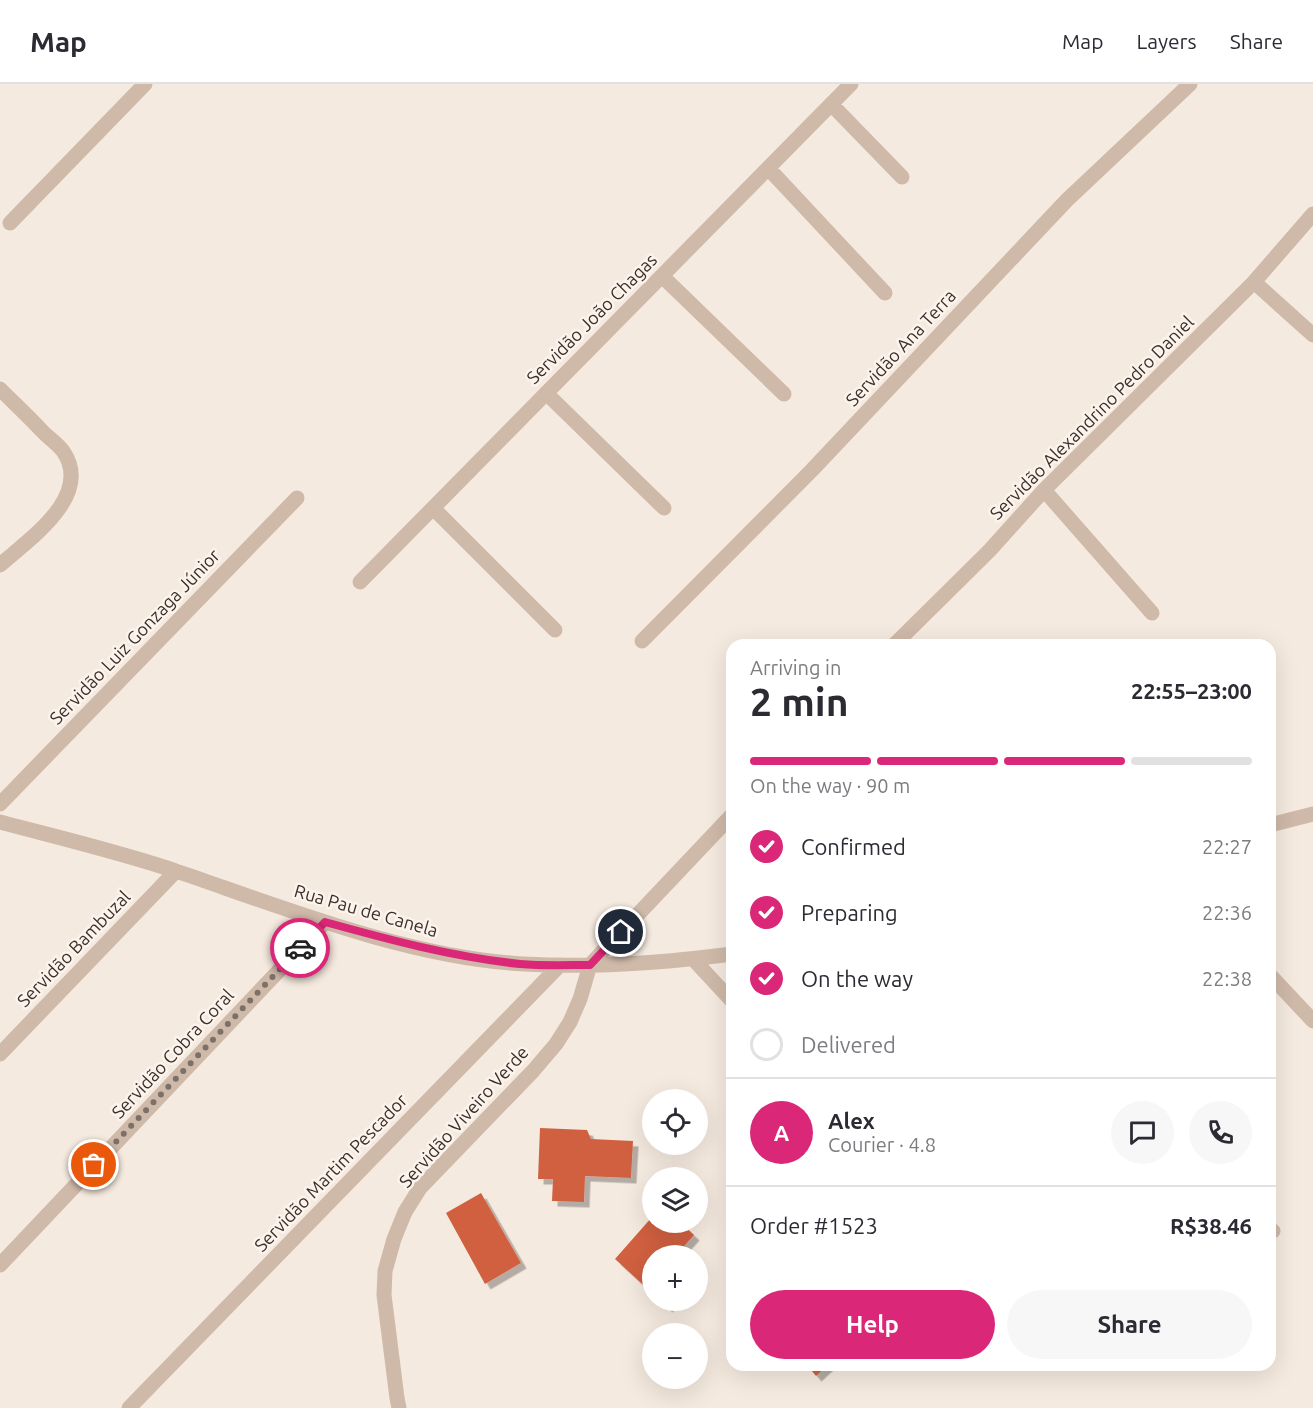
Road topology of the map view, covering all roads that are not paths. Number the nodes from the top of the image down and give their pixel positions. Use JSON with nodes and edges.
{"nodes":[{"id":1,"x":145,"y":84,"type":"edge"},
{"id":2,"x":851,"y":84,"type":"edge"},
{"id":3,"x":1190,"y":84,"type":"edge"},
{"id":4,"x":831,"y":104,"type":"junction"},
{"id":5,"x":768,"y":168,"type":"junction"},
{"id":6,"x":903,"y":177,"type":"dead end"},
{"id":7,"x":1313,"y":214,"type":"edge"},
{"id":8,"x":10,"y":223,"type":"dead end"},
{"id":9,"x":662,"y":276,"type":"junction"},
{"id":10,"x":1254,"y":282,"type":"junction"},
{"id":11,"x":885,"y":293,"type":"dead end"},
{"id":12,"x":1313,"y":335,"type":"edge"},
{"id":13,"x":0,"y":389,"type":"edge"},
{"id":14,"x":546,"y":393,"type":"junction"},
{"id":15,"x":784,"y":394,"type":"dead end"},
{"id":16,"x":1044,"y":490,"type":"junction"},
{"id":17,"x":297,"y":498,"type":"dead end"},
{"id":18,"x":433,"y":508,"type":"junction"},
{"id":19,"x":664,"y":508,"type":"dead end"},
{"id":20,"x":0,"y":565,"type":"edge"},
{"id":21,"x":360,"y":582,"type":"dead end"},
{"id":22,"x":1152,"y":613,"type":"dead end"},
{"id":23,"x":555,"y":630,"type":"dead end"},
{"id":24,"x":900,"y":639,"type":"edge"},
{"id":25,"x":642,"y":641,"type":"dead end"},
{"id":26,"x":0,"y":804,"type":"edge"},
{"id":27,"x":1313,"y":814,"type":"edge"},
{"id":28,"x":726,"y":821,"type":"edge"},
{"id":29,"x":0,"y":822,"type":"edge"},
{"id":30,"x":1276,"y":823,"type":"edge"},
{"id":31,"x":176,"y":871,"type":"junction"},
{"id":32,"x":325,"y":922,"type":"junction"},
{"id":33,"x":726,"y":955,"type":"edge"},
{"id":34,"x":693,"y":959,"type":"junction"},
{"id":35,"x":560,"y":965,"type":"junction"},
{"id":36,"x":590,"y":965,"type":"junction"},
{"id":37,"x":1276,"y":981,"type":"edge"},
{"id":38,"x":726,"y":995,"type":"edge"},
{"id":39,"x":1313,"y":1021,"type":"edge"},
{"id":40,"x":0,"y":1054,"type":"edge"},
{"id":41,"x":0,"y":1264,"type":"edge"},
{"id":42,"x":129,"y":1408,"type":"edge"},
{"id":43,"x":399,"y":1408,"type":"edge"}],
"edges":[{"from":1,"to":8,"type":"street"},
{"from":2,"to":4,"type":"street","name":"Servidão João Chagas"},
{"from":3,"to":25,"type":"street","name":"Servidão Ana Terra"},
{"from":4,"to":5,"type":"street","name":"Servidão João Chagas"},
{"from":4,"to":6,"type":"street"},
{"from":5,"to":9,"type":"street","name":"Servidão João Chagas"},
{"from":5,"to":11,"type":"street"},
{"from":7,"to":10,"type":"street","name":"Servidão Alexandrino Pedro Daniel"},
{"from":9,"to":14,"type":"street","name":"Servidão João Chagas"},
{"from":9,"to":15,"type":"street"},
{"from":10,"to":12,"type":"street"},
{"from":10,"to":16,"type":"street","name":"Servidão Alexandrino Pedro Daniel"},
{"from":13,"to":20,"type":"street"},
{"from":14,"to":18,"type":"street","name":"Servidão João Chagas"},
{"from":14,"to":19,"type":"street"},
{"from":16,"to":22,"type":"street"},
{"from":16,"to":24,"type":"street","name":"Servidão Alexandrino Pedro Daniel"},
{"from":17,"to":26,"type":"street","name":"Servidão Luiz Gonzaga Júnior"},
{"from":18,"to":21,"type":"street","name":"Servidão João Chagas"},
{"from":18,"to":23,"type":"street"},
{"from":27,"to":30,"type":"street"},
{"from":28,"to":36,"type":"street"},
{"from":29,"to":31,"type":"street","name":"Rua Pau de Canela"},
{"from":31,"to":32,"type":"street","name":"Rua Pau de Canela"},
{"from":31,"to":40,"type":"street","name":"Servidão Bambuzal"},
{"from":32,"to":35,"type":"street","name":"Rua Pau de Canela"},
{"from":32,"to":41,"type":"street","name":"Servidão Cobra Coral"},
{"from":33,"to":34,"type":"street","name":"Rua Pau de Canela"},
{"from":34,"to":36,"type":"street","name":"Rua Pau de Canela"},
{"from":34,"to":38,"type":"street"},
{"from":35,"to":36,"type":"street","name":"Rua Pau de Canela"},
{"from":35,"to":42,"type":"street","name":"Servidão Martim Pescador"},
{"from":36,"to":43,"type":"street","name":"Servidão Viveiro Verde"},
{"from":37,"to":39,"type":"street"}]}
